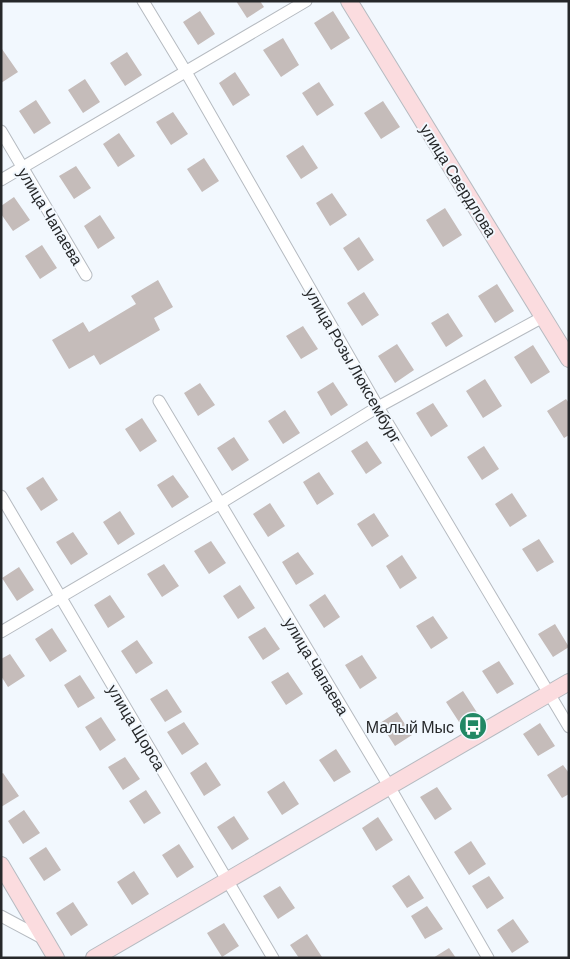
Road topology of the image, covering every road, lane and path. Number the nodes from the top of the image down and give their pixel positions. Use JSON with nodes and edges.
{"nodes":[{"id":1,"x":143,"y":1,"type":"edge"},
{"id":2,"x":306,"y":1,"type":"edge"},
{"id":3,"x":349,"y":1,"type":"edge"},
{"id":4,"x":186,"y":72,"type":"junction"},
{"id":5,"x":1,"y":131,"type":"edge"},
{"id":6,"x":22,"y":167,"type":"junction"},
{"id":7,"x":1,"y":180,"type":"edge"},
{"id":8,"x":86,"y":275,"type":"dead end"},
{"id":9,"x":542,"y":317,"type":"junction"},
{"id":10,"x":569,"y":359,"type":"edge"},
{"id":11,"x":159,"y":401,"type":"dead end"},
{"id":12,"x":378,"y":407,"type":"junction"},
{"id":13,"x":1,"y":496,"type":"edge"},
{"id":14,"x":219,"y":504,"type":"junction"},
{"id":15,"x":61,"y":598,"type":"junction"},
{"id":16,"x":1,"y":632,"type":"edge"},
{"id":17,"x":569,"y":682,"type":"edge"},
{"id":18,"x":550,"y":694,"type":"junction"},
{"id":19,"x":569,"y":727,"type":"edge"},
{"id":20,"x":389,"y":786,"type":"junction"},
{"id":21,"x":1,"y":865,"type":"edge"},
{"id":22,"x":227,"y":880,"type":"junction"},
{"id":23,"x":1,"y":916,"type":"edge"},
{"id":24,"x":44,"y":939,"type":"junction"},
{"id":25,"x":56,"y":958,"type":"edge"},
{"id":26,"x":94,"y":958,"type":"edge"},
{"id":27,"x":273,"y":958,"type":"edge"},
{"id":28,"x":488,"y":958,"type":"edge"}],
"edges":[{"from":1,"to":4,"type":"street","name":"улица Розы Люксембург"},
{"from":2,"to":4,"type":"street"},
{"from":3,"to":9,"type":"street","name":"улица Свердлова"},
{"from":4,"to":6,"type":"street"},
{"from":4,"to":12,"type":"street","name":"улица Розы Люксембург"},
{"from":5,"to":6,"type":"street","name":"улица Чапаева"},
{"from":6,"to":7,"type":"street"},
{"from":6,"to":8,"type":"street","name":"улица Чапаева"},
{"from":9,"to":10,"type":"street","name":"улица Свердлова"},
{"from":9,"to":12,"type":"street"},
{"from":11,"to":14,"type":"street","name":"улица Чапаева"},
{"from":12,"to":14,"type":"street"},
{"from":12,"to":18,"type":"street","name":"улица Розы Люксембург"},
{"from":13,"to":15,"type":"street","name":"улица Щорса"},
{"from":14,"to":15,"type":"street"},
{"from":14,"to":20,"type":"street","name":"улица Чапаева"},
{"from":15,"to":16,"type":"street"},
{"from":15,"to":22,"type":"street","name":"улица Щорса"},
{"from":17,"to":18,"type":"street"},
{"from":18,"to":19,"type":"street","name":"улица Розы Люксембург"},
{"from":18,"to":20,"type":"street"},
{"from":20,"to":22,"type":"street"},
{"from":20,"to":28,"type":"street","name":"улица Чапаева"},
{"from":21,"to":24,"type":"street"},
{"from":22,"to":26,"type":"street"},
{"from":22,"to":27,"type":"street","name":"улица Щорса"},
{"from":23,"to":24,"type":"street"},
{"from":24,"to":25,"type":"street"}]}
